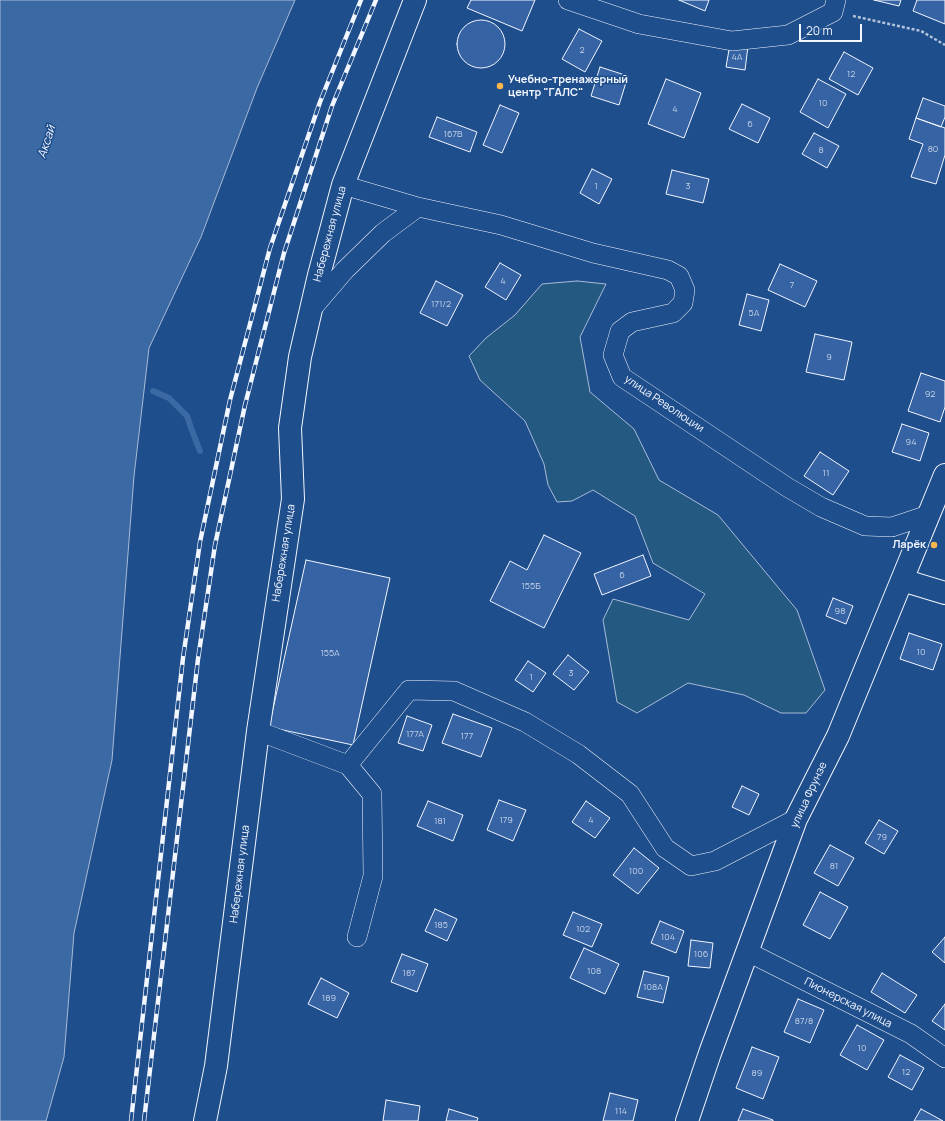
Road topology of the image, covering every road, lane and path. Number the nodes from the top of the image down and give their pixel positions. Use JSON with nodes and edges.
{"nodes":[{"id":1,"x":415,"y":0,"type":"edge"},
{"id":2,"x":568,"y":0,"type":"edge"},
{"id":3,"x":834,"y":6,"type":"edge"},
{"id":4,"x":945,"y":45,"type":"edge"},
{"id":5,"x":343,"y":185,"type":"junction"},
{"id":6,"x":418,"y":207,"type":"junction"},
{"id":7,"x":310,"y":311,"type":"junction"},
{"id":8,"x":945,"y":475,"type":"edge"},
{"id":9,"x":928,"y":515,"type":"junction"},
{"id":10,"x":902,"y":580,"type":"junction"},
{"id":11,"x":945,"y":593,"type":"edge"},
{"id":12,"x":258,"y":731,"type":"junction"},
{"id":13,"x":348,"y":765,"type":"junction"},
{"id":14,"x":796,"y":819,"type":"junction"},
{"id":15,"x":357,"y":937,"type":"dead end"},
{"id":16,"x":748,"y":952,"type":"junction"},
{"id":17,"x":945,"y":1058,"type":"edge"},
{"id":18,"x":205,"y":1121,"type":"edge"},
{"id":19,"x":687,"y":1121,"type":"edge"}],
"edges":[{"from":1,"to":5,"type":"street","name":"Набережная улица"},
{"from":2,"to":3,"type":"street"},
{"from":3,"to":4,"type":"path"},
{"from":5,"to":6,"type":"street","name":"улица Революции"},
{"from":5,"to":7,"type":"street","name":"Набережная улица"},
{"from":6,"to":7,"type":"street"},
{"from":6,"to":9,"type":"street","name":"улица Революции"},
{"from":7,"to":12,"type":"street","name":"Набережная улица"},
{"from":8,"to":9,"type":"street","name":"улица Фрунзе"},
{"from":9,"to":10,"type":"street","name":"улица Фрунзе"},
{"from":10,"to":11,"type":"street"},
{"from":10,"to":14,"type":"street","name":"улица Фрунзе"},
{"from":12,"to":13,"type":"street"},
{"from":12,"to":18,"type":"street","name":"Набережная улица"},
{"from":13,"to":14,"type":"street"},
{"from":13,"to":15,"type":"street"},
{"from":14,"to":16,"type":"street","name":"улица Фрунзе"},
{"from":16,"to":17,"type":"street","name":"Пионерская улица"},
{"from":16,"to":19,"type":"street","name":"улица Фрунзе"}]}
